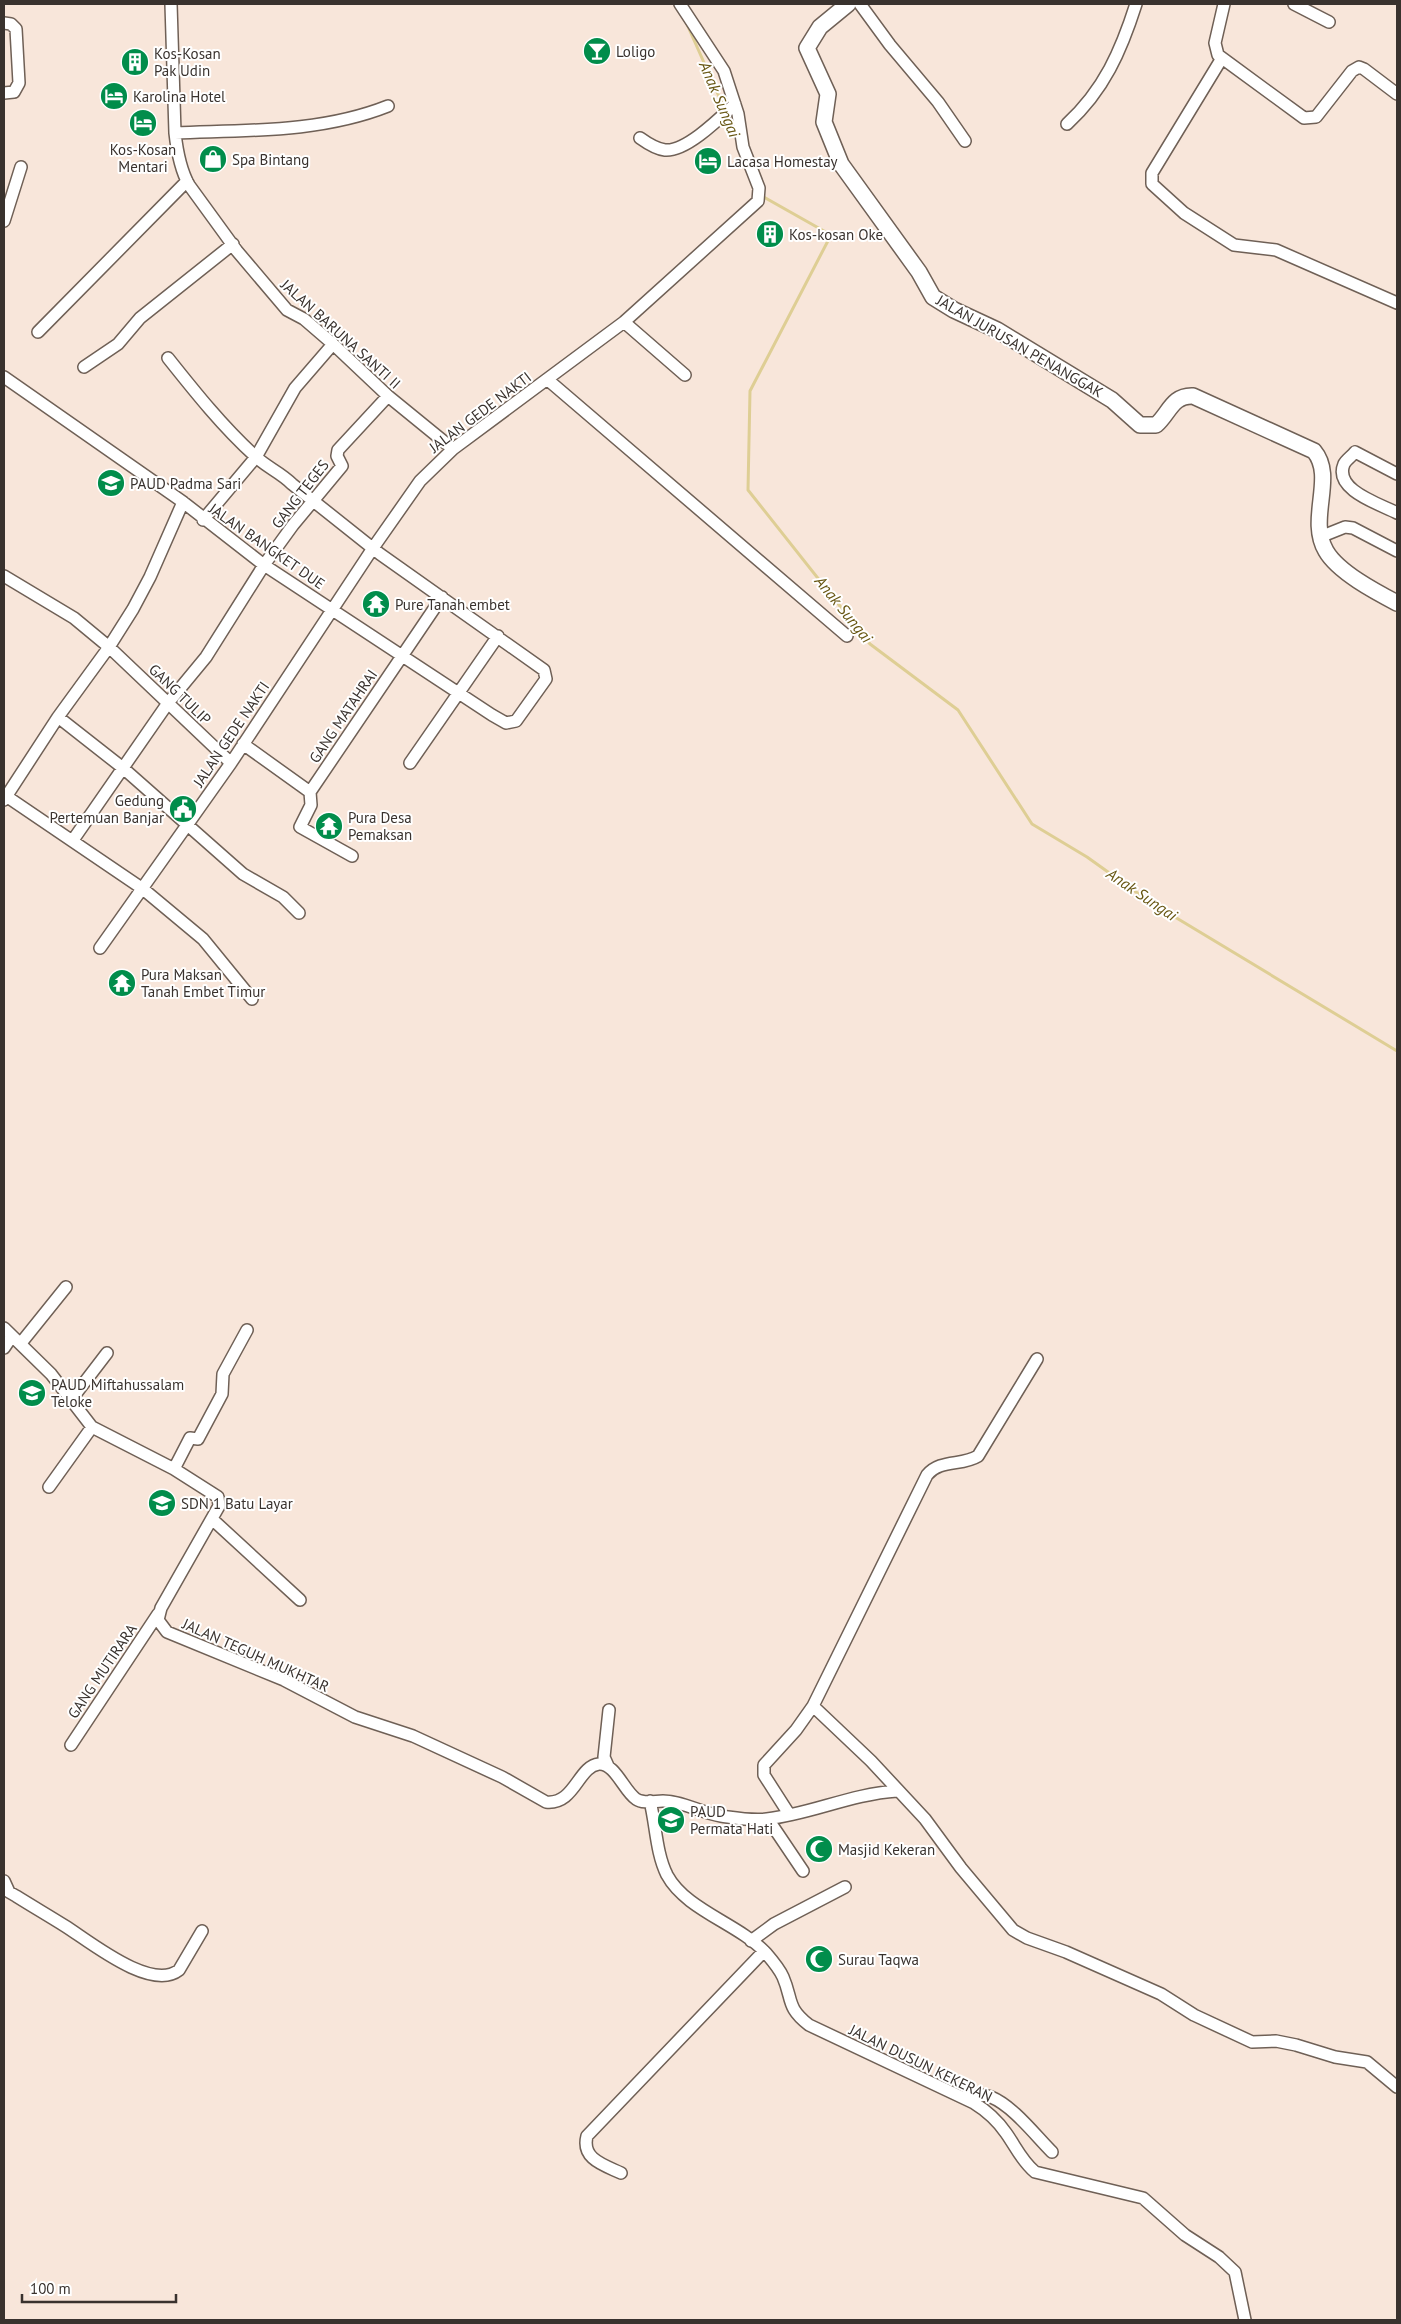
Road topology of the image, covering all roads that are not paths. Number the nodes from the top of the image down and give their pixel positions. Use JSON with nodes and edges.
{"nodes":[{"id":1,"x":171,"y":4,"type":"edge"},
{"id":2,"x":680,"y":4,"type":"edge"},
{"id":3,"x":848,"y":4,"type":"edge"},
{"id":4,"x":860,"y":4,"type":"edge"},
{"id":5,"x":1136,"y":4,"type":"edge"},
{"id":6,"x":1224,"y":4,"type":"edge"},
{"id":7,"x":1294,"y":4,"type":"edge"},
{"id":8,"x":1329,"y":22,"type":"dead end"},
{"id":9,"x":4,"y":23,"type":"edge"},
{"id":10,"x":1222,"y":58,"type":"junction"},
{"id":11,"x":4,"y":93,"type":"edge"},
{"id":12,"x":1397,"y":94,"type":"edge"},
{"id":13,"x":388,"y":106,"type":"dead end"},
{"id":14,"x":730,"y":109,"type":"junction"},
{"id":15,"x":1067,"y":124,"type":"dead end"},
{"id":16,"x":175,"y":133,"type":"junction"},
{"id":17,"x":640,"y":138,"type":"dead end"},
{"id":18,"x":965,"y":141,"type":"dead end"},
{"id":19,"x":21,"y":167,"type":"dead end"},
{"id":20,"x":187,"y":181,"type":"junction"},
{"id":21,"x":4,"y":221,"type":"edge"},
{"id":22,"x":233,"y":244,"type":"junction"},
{"id":23,"x":1397,"y":303,"type":"edge"},
{"id":24,"x":624,"y":322,"type":"junction"},
{"id":25,"x":38,"y":332,"type":"dead end"},
{"id":26,"x":333,"y":344,"type":"junction"},
{"id":27,"x":168,"y":358,"type":"dead end"},
{"id":28,"x":84,"y":368,"type":"dead end"},
{"id":29,"x":685,"y":375,"type":"dead end"},
{"id":30,"x":4,"y":377,"type":"edge"},
{"id":31,"x":548,"y":380,"type":"junction"},
{"id":32,"x":388,"y":396,"type":"junction"},
{"id":33,"x":453,"y":449,"type":"junction"},
{"id":34,"x":256,"y":457,"type":"junction"},
{"id":35,"x":1397,"y":474,"type":"edge"},
{"id":36,"x":314,"y":500,"type":"junction"},
{"id":37,"x":183,"y":502,"type":"junction"},
{"id":38,"x":1397,"y":513,"type":"edge"},
{"id":39,"x":203,"y":520,"type":"junction"},
{"id":40,"x":1320,"y":537,"type":"junction"},
{"id":41,"x":373,"y":548,"type":"junction"},
{"id":42,"x":1397,"y":551,"type":"edge"},
{"id":43,"x":264,"y":565,"type":"junction"},
{"id":44,"x":4,"y":576,"type":"edge"},
{"id":45,"x":442,"y":597,"type":"junction"},
{"id":46,"x":1397,"y":603,"type":"edge"},
{"id":47,"x":331,"y":610,"type":"junction"},
{"id":48,"x":498,"y":636,"type":"junction"},
{"id":49,"x":847,"y":636,"type":"dead end"},
{"id":50,"x":109,"y":647,"type":"junction"},
{"id":51,"x":401,"y":657,"type":"junction"},
{"id":52,"x":458,"y":694,"type":"junction"},
{"id":53,"x":168,"y":703,"type":"junction"},
{"id":54,"x":58,"y":717,"type":"junction"},
{"id":55,"x":243,"y":744,"type":"junction"},
{"id":56,"x":231,"y":763,"type":"junction"},
{"id":57,"x":410,"y":763,"type":"dead end"},
{"id":58,"x":123,"y":768,"type":"junction"},
{"id":59,"x":310,"y":792,"type":"junction"},
{"id":60,"x":5,"y":798,"type":"edge"},
{"id":61,"x":188,"y":825,"type":"junction"},
{"id":62,"x":74,"y":840,"type":"junction"},
{"id":63,"x":352,"y":856,"type":"dead end"},
{"id":64,"x":143,"y":889,"type":"junction"},
{"id":65,"x":299,"y":913,"type":"dead end"},
{"id":66,"x":100,"y":948,"type":"dead end"},
{"id":67,"x":252,"y":999,"type":"dead end"},
{"id":68,"x":66,"y":1287,"type":"dead end"},
{"id":69,"x":247,"y":1330,"type":"dead end"},
{"id":70,"x":12,"y":1336,"type":"edge"},
{"id":71,"x":4,"y":1348,"type":"edge"},
{"id":72,"x":107,"y":1353,"type":"dead end"},
{"id":73,"x":1037,"y":1359,"type":"dead end"},
{"id":74,"x":71,"y":1400,"type":"junction"},
{"id":75,"x":92,"y":1427,"type":"junction"},
{"id":76,"x":174,"y":1469,"type":"junction"},
{"id":77,"x":50,"y":1487,"type":"dead end"},
{"id":78,"x":212,"y":1519,"type":"junction"},
{"id":79,"x":300,"y":1600,"type":"dead end"},
{"id":80,"x":158,"y":1614,"type":"junction"},
{"id":81,"x":813,"y":1706,"type":"junction"},
{"id":82,"x":609,"y":1710,"type":"dead end"},
{"id":83,"x":71,"y":1745,"type":"dead end"},
{"id":84,"x":608,"y":1766,"type":"junction"},
{"id":85,"x":897,"y":1791,"type":"junction"},
{"id":86,"x":645,"y":1801,"type":"junction"},
{"id":87,"x":789,"y":1814,"type":"junction"},
{"id":88,"x":768,"y":1819,"type":"junction"},
{"id":89,"x":803,"y":1871,"type":"dead end"},
{"id":90,"x":4,"y":1881,"type":"edge"},
{"id":91,"x":845,"y":1887,"type":"dead end"},
{"id":92,"x":202,"y":1930,"type":"dead end"},
{"id":93,"x":750,"y":1941,"type":"junction"},
{"id":94,"x":764,"y":1951,"type":"junction"},
{"id":95,"x":1397,"y":2087,"type":"edge"},
{"id":96,"x":961,"y":2097,"type":"junction"},
{"id":97,"x":1052,"y":2152,"type":"dead end"},
{"id":98,"x":621,"y":2173,"type":"dead end"},
{"id":99,"x":1245,"y":2320,"type":"edge"}],
"edges":[{"from":1,"to":16,"type":"street","name":"JALAN BARUNA SANTI II"},
{"from":2,"to":14,"type":"street","name":"JALAN GEDE NAKTI"},
{"from":3,"to":40,"type":"street","name":"JALAN JURUSAN PENANGGAK"},
{"from":4,"to":18,"type":"street"},
{"from":5,"to":15,"type":"street"},
{"from":6,"to":10,"type":"street"},
{"from":7,"to":8,"type":"street"},
{"from":9,"to":11,"type":"street"},
{"from":10,"to":12,"type":"street"},
{"from":10,"to":23,"type":"street"},
{"from":13,"to":16,"type":"street"},
{"from":14,"to":17,"type":"street"},
{"from":14,"to":24,"type":"street","name":"JALAN GEDE NAKTI"},
{"from":16,"to":20,"type":"street","name":"JALAN BARUNA SANTI II"},
{"from":19,"to":21,"type":"street"},
{"from":20,"to":22,"type":"street","name":"JALAN BARUNA SANTI II"},
{"from":20,"to":25,"type":"street"},
{"from":22,"to":26,"type":"street","name":"JALAN BARUNA SANTI II"},
{"from":22,"to":28,"type":"street"},
{"from":24,"to":29,"type":"street"},
{"from":24,"to":31,"type":"street","name":"JALAN GEDE NAKTI"},
{"from":26,"to":32,"type":"street","name":"JALAN BARUNA SANTI II"},
{"from":26,"to":34,"type":"street"},
{"from":27,"to":34,"type":"street"},
{"from":30,"to":37,"type":"street","name":"JALAN BANGKET DUE"},
{"from":31,"to":33,"type":"street","name":"JALAN GEDE NAKTI"},
{"from":31,"to":49,"type":"street"},
{"from":32,"to":33,"type":"street","name":"JALAN BARUNA SANTI II"},
{"from":32,"to":36,"type":"street","name":"GANG TEGES"},
{"from":33,"to":41,"type":"street","name":"JALAN GEDE NAKTI"},
{"from":34,"to":36,"type":"street"},
{"from":34,"to":39,"type":"street"},
{"from":35,"to":38,"type":"street"},
{"from":36,"to":41,"type":"street"},
{"from":36,"to":43,"type":"street","name":"GANG TEGES"},
{"from":37,"to":39,"type":"street","name":"JALAN BANGKET DUE"},
{"from":37,"to":50,"type":"street"},
{"from":39,"to":43,"type":"street","name":"JALAN BANGKET DUE"},
{"from":40,"to":42,"type":"street"},
{"from":40,"to":46,"type":"street","name":"JALAN JURUSAN PENANGGAK"},
{"from":41,"to":45,"type":"street"},
{"from":41,"to":47,"type":"street","name":"JALAN GEDE NAKTI"},
{"from":43,"to":47,"type":"street","name":"JALAN BANGKET DUE"},
{"from":43,"to":53,"type":"street","name":"GANG TEGES"},
{"from":44,"to":50,"type":"street","name":"GANG TULIP"},
{"from":45,"to":48,"type":"street"},
{"from":45,"to":51,"type":"street","name":"GANG MATAHRAI"},
{"from":47,"to":51,"type":"street","name":"JALAN BANGKET DUE"},
{"from":47,"to":55,"type":"street","name":"JALAN GEDE NAKTI"},
{"from":48,"to":52,"type":"street"},
{"from":48,"to":52,"type":"street","name":"JALAN BANGKET DUE"},
{"from":50,"to":53,"type":"street","name":"GANG TULIP"},
{"from":50,"to":54,"type":"street"},
{"from":51,"to":52,"type":"street","name":"JALAN BANGKET DUE"},
{"from":51,"to":59,"type":"street","name":"GANG MATAHRAI"},
{"from":52,"to":57,"type":"street"},
{"from":53,"to":56,"type":"street","name":"GANG TULIP"},
{"from":53,"to":58,"type":"street","name":"GANG TEGES"},
{"from":54,"to":58,"type":"street"},
{"from":54,"to":60,"type":"street"},
{"from":55,"to":56,"type":"street","name":"JALAN GEDE NAKTI"},
{"from":55,"to":59,"type":"street"},
{"from":56,"to":61,"type":"street","name":"JALAN GEDE NAKTI"},
{"from":58,"to":61,"type":"street"},
{"from":58,"to":62,"type":"street","name":"GANG TEGES"},
{"from":59,"to":63,"type":"street"},
{"from":60,"to":62,"type":"street"},
{"from":61,"to":64,"type":"street","name":"JALAN GEDE NAKTI"},
{"from":61,"to":65,"type":"street"},
{"from":62,"to":64,"type":"street"},
{"from":64,"to":66,"type":"street","name":"JALAN GEDE NAKTI"},
{"from":64,"to":67,"type":"street"},
{"from":68,"to":70,"type":"street"},
{"from":69,"to":76,"type":"street"},
{"from":70,"to":71,"type":"street"},
{"from":70,"to":74,"type":"street"},
{"from":72,"to":74,"type":"street"},
{"from":73,"to":81,"type":"street"},
{"from":74,"to":75,"type":"street"},
{"from":75,"to":76,"type":"street"},
{"from":75,"to":77,"type":"street"},
{"from":76,"to":78,"type":"street"},
{"from":78,"to":79,"type":"street"},
{"from":78,"to":80,"type":"street"},
{"from":80,"to":83,"type":"street","name":"GANG MUTIRARA"},
{"from":80,"to":84,"type":"street","name":"JALAN TEGUH MUKHTAR"},
{"from":81,"to":85,"type":"street"},
{"from":81,"to":87,"type":"street"},
{"from":82,"to":84,"type":"street"},
{"from":84,"to":86,"type":"street"},
{"from":85,"to":87,"type":"street"},
{"from":85,"to":95,"type":"street"},
{"from":86,"to":88,"type":"street"},
{"from":86,"to":93,"type":"street","name":"JALAN DUSUN KEKERAN"},
{"from":87,"to":88,"type":"street"},
{"from":88,"to":89,"type":"street"},
{"from":90,"to":92,"type":"street"},
{"from":91,"to":93,"type":"street"},
{"from":93,"to":94,"type":"street","name":"JALAN DUSUN KEKERAN"},
{"from":94,"to":96,"type":"street","name":"JALAN DUSUN KEKERAN"},
{"from":94,"to":98,"type":"street"},
{"from":96,"to":97,"type":"street"},
{"from":96,"to":99,"type":"street","name":"JALAN DUSUN KEKERAN"}]}
